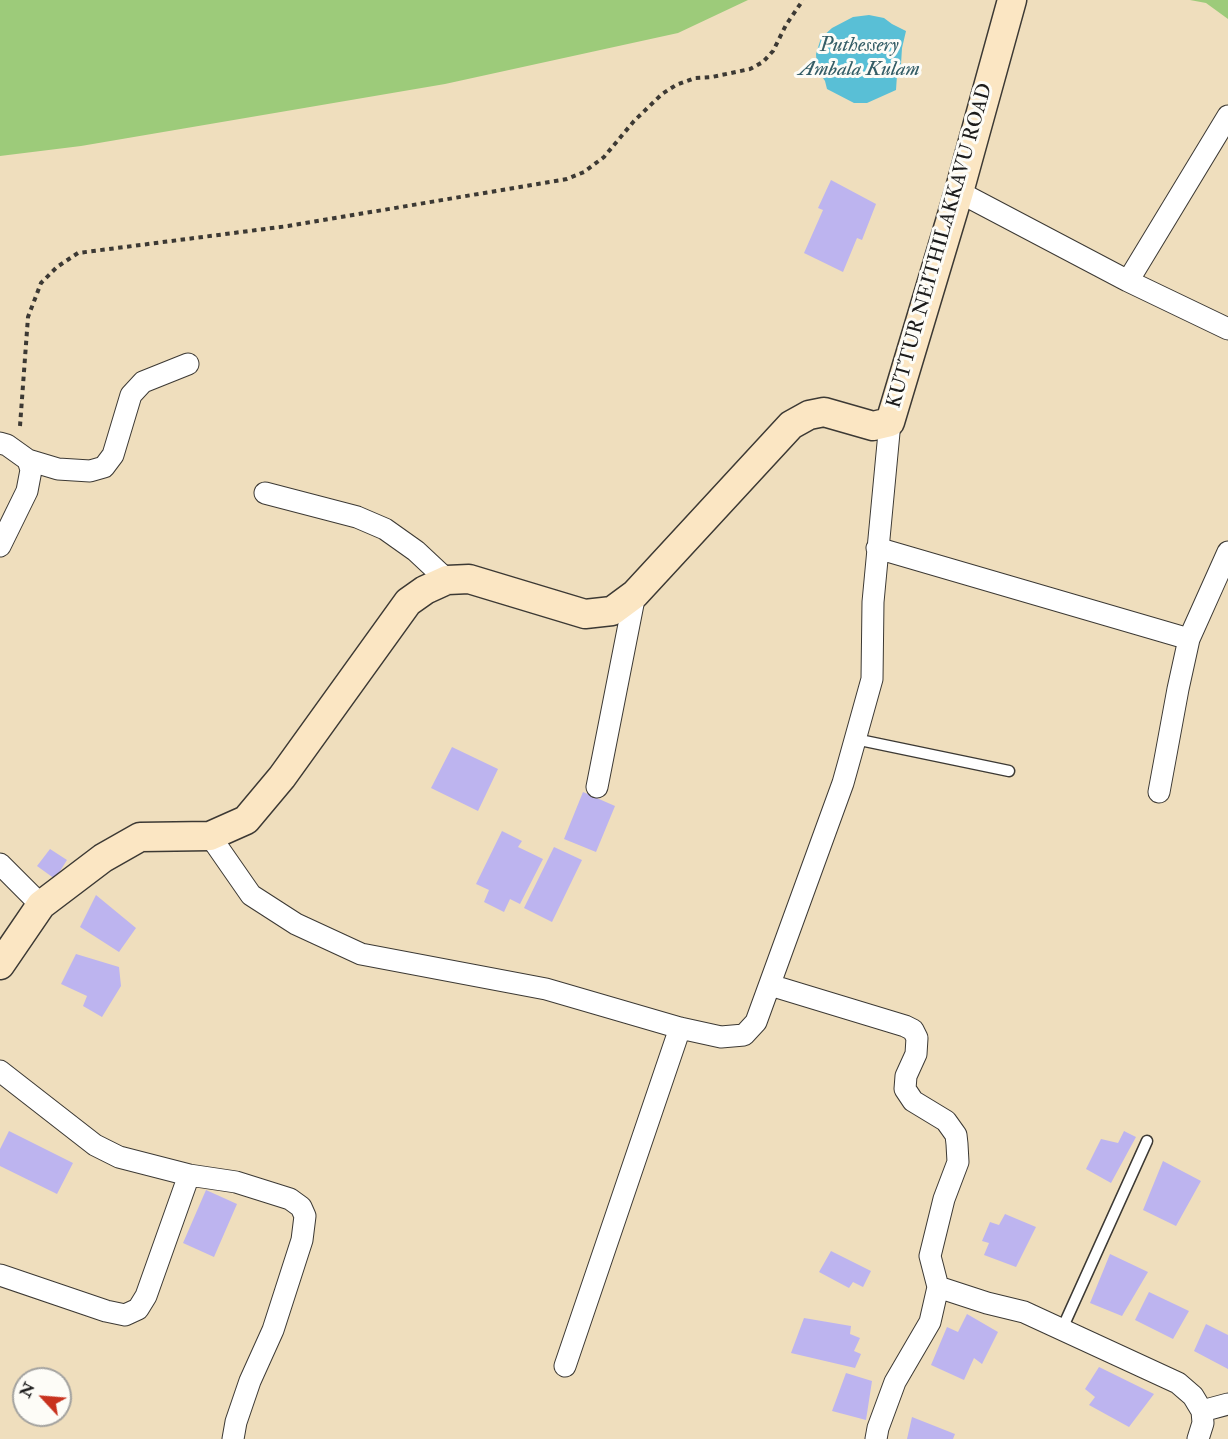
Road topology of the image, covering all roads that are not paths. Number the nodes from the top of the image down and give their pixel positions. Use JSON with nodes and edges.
{"nodes":[{"id":1,"x":1012,"y":0,"type":"edge"},
{"id":2,"x":1228,"y":116,"type":"edge"},
{"id":3,"x":959,"y":192,"type":"junction"},
{"id":4,"x":1128,"y":281,"type":"junction"},
{"id":5,"x":1228,"y":329,"type":"edge"},
{"id":6,"x":188,"y":364,"type":"dead end"},
{"id":7,"x":890,"y":422,"type":"junction"},
{"id":8,"x":15,"y":452,"type":"edge"},
{"id":9,"x":265,"y":493,"type":"dead end"},
{"id":10,"x":0,"y":546,"type":"edge"},
{"id":11,"x":877,"y":548,"type":"junction"},
{"id":12,"x":1228,"y":552,"type":"edge"},
{"id":13,"x":447,"y":580,"type":"junction"},
{"id":14,"x":635,"y":594,"type":"junction"},
{"id":15,"x":1189,"y":639,"type":"junction"},
{"id":16,"x":855,"y":739,"type":"junction"},
{"id":17,"x":1009,"y":771,"type":"dead end"},
{"id":18,"x":597,"y":787,"type":"dead end"},
{"id":19,"x":1159,"y":792,"type":"dead end"},
{"id":20,"x":210,"y":836,"type":"junction"},
{"id":21,"x":0,"y":864,"type":"edge"},
{"id":22,"x":41,"y":905,"type":"junction"},
{"id":23,"x":0,"y":965,"type":"edge"},
{"id":24,"x":770,"y":985,"type":"junction"},
{"id":25,"x":680,"y":1028,"type":"junction"},
{"id":26,"x":0,"y":1071,"type":"edge"},
{"id":27,"x":1147,"y":1141,"type":"dead end"},
{"id":28,"x":189,"y":1175,"type":"junction"},
{"id":29,"x":0,"y":1275,"type":"edge"},
{"id":30,"x":938,"y":1287,"type":"junction"},
{"id":31,"x":1062,"y":1329,"type":"junction"},
{"id":32,"x":565,"y":1366,"type":"dead end"},
{"id":33,"x":1228,"y":1404,"type":"edge"},
{"id":34,"x":1202,"y":1411,"type":"junction"},
{"id":35,"x":233,"y":1439,"type":"edge"},
{"id":36,"x":876,"y":1439,"type":"edge"},
{"id":37,"x":1198,"y":1439,"type":"edge"}],
"edges":[{"from":1,"to":3,"type":"street","name":"KUTTUR NEITHILAKKAVU ROAD"},
{"from":2,"to":4,"type":"street"},
{"from":3,"to":4,"type":"street"},
{"from":3,"to":7,"type":"street","name":"KUTTUR NEITHILAKKAVU ROAD"},
{"from":4,"to":5,"type":"street"},
{"from":6,"to":8,"type":"street"},
{"from":7,"to":11,"type":"street"},
{"from":7,"to":14,"type":"street","name":"KUTTUR NEITHILAKKAVU ROAD"},
{"from":8,"to":10,"type":"street"},
{"from":9,"to":13,"type":"street"},
{"from":11,"to":15,"type":"street"},
{"from":11,"to":16,"type":"street"},
{"from":12,"to":15,"type":"street"},
{"from":13,"to":14,"type":"street","name":"KUTTUR NEITHILAKKAVU ROAD"},
{"from":13,"to":20,"type":"street","name":"KUTTUR NEITHILAKKAVU ROAD"},
{"from":14,"to":18,"type":"street"},
{"from":15,"to":19,"type":"street"},
{"from":16,"to":17,"type":"lane"},
{"from":16,"to":24,"type":"street"},
{"from":20,"to":22,"type":"street","name":"KUTTUR NEITHILAKKAVU ROAD"},
{"from":20,"to":25,"type":"street"},
{"from":21,"to":22,"type":"street"},
{"from":22,"to":23,"type":"street","name":"KUTTUR NEITHILAKKAVU ROAD"},
{"from":24,"to":25,"type":"street"},
{"from":24,"to":30,"type":"street"},
{"from":25,"to":32,"type":"street"},
{"from":26,"to":28,"type":"street"},
{"from":27,"to":31,"type":"lane"},
{"from":28,"to":29,"type":"street"},
{"from":28,"to":35,"type":"street"},
{"from":30,"to":31,"type":"street"},
{"from":30,"to":36,"type":"street"},
{"from":31,"to":34,"type":"street"},
{"from":33,"to":34,"type":"street"},
{"from":34,"to":37,"type":"street"}]}
